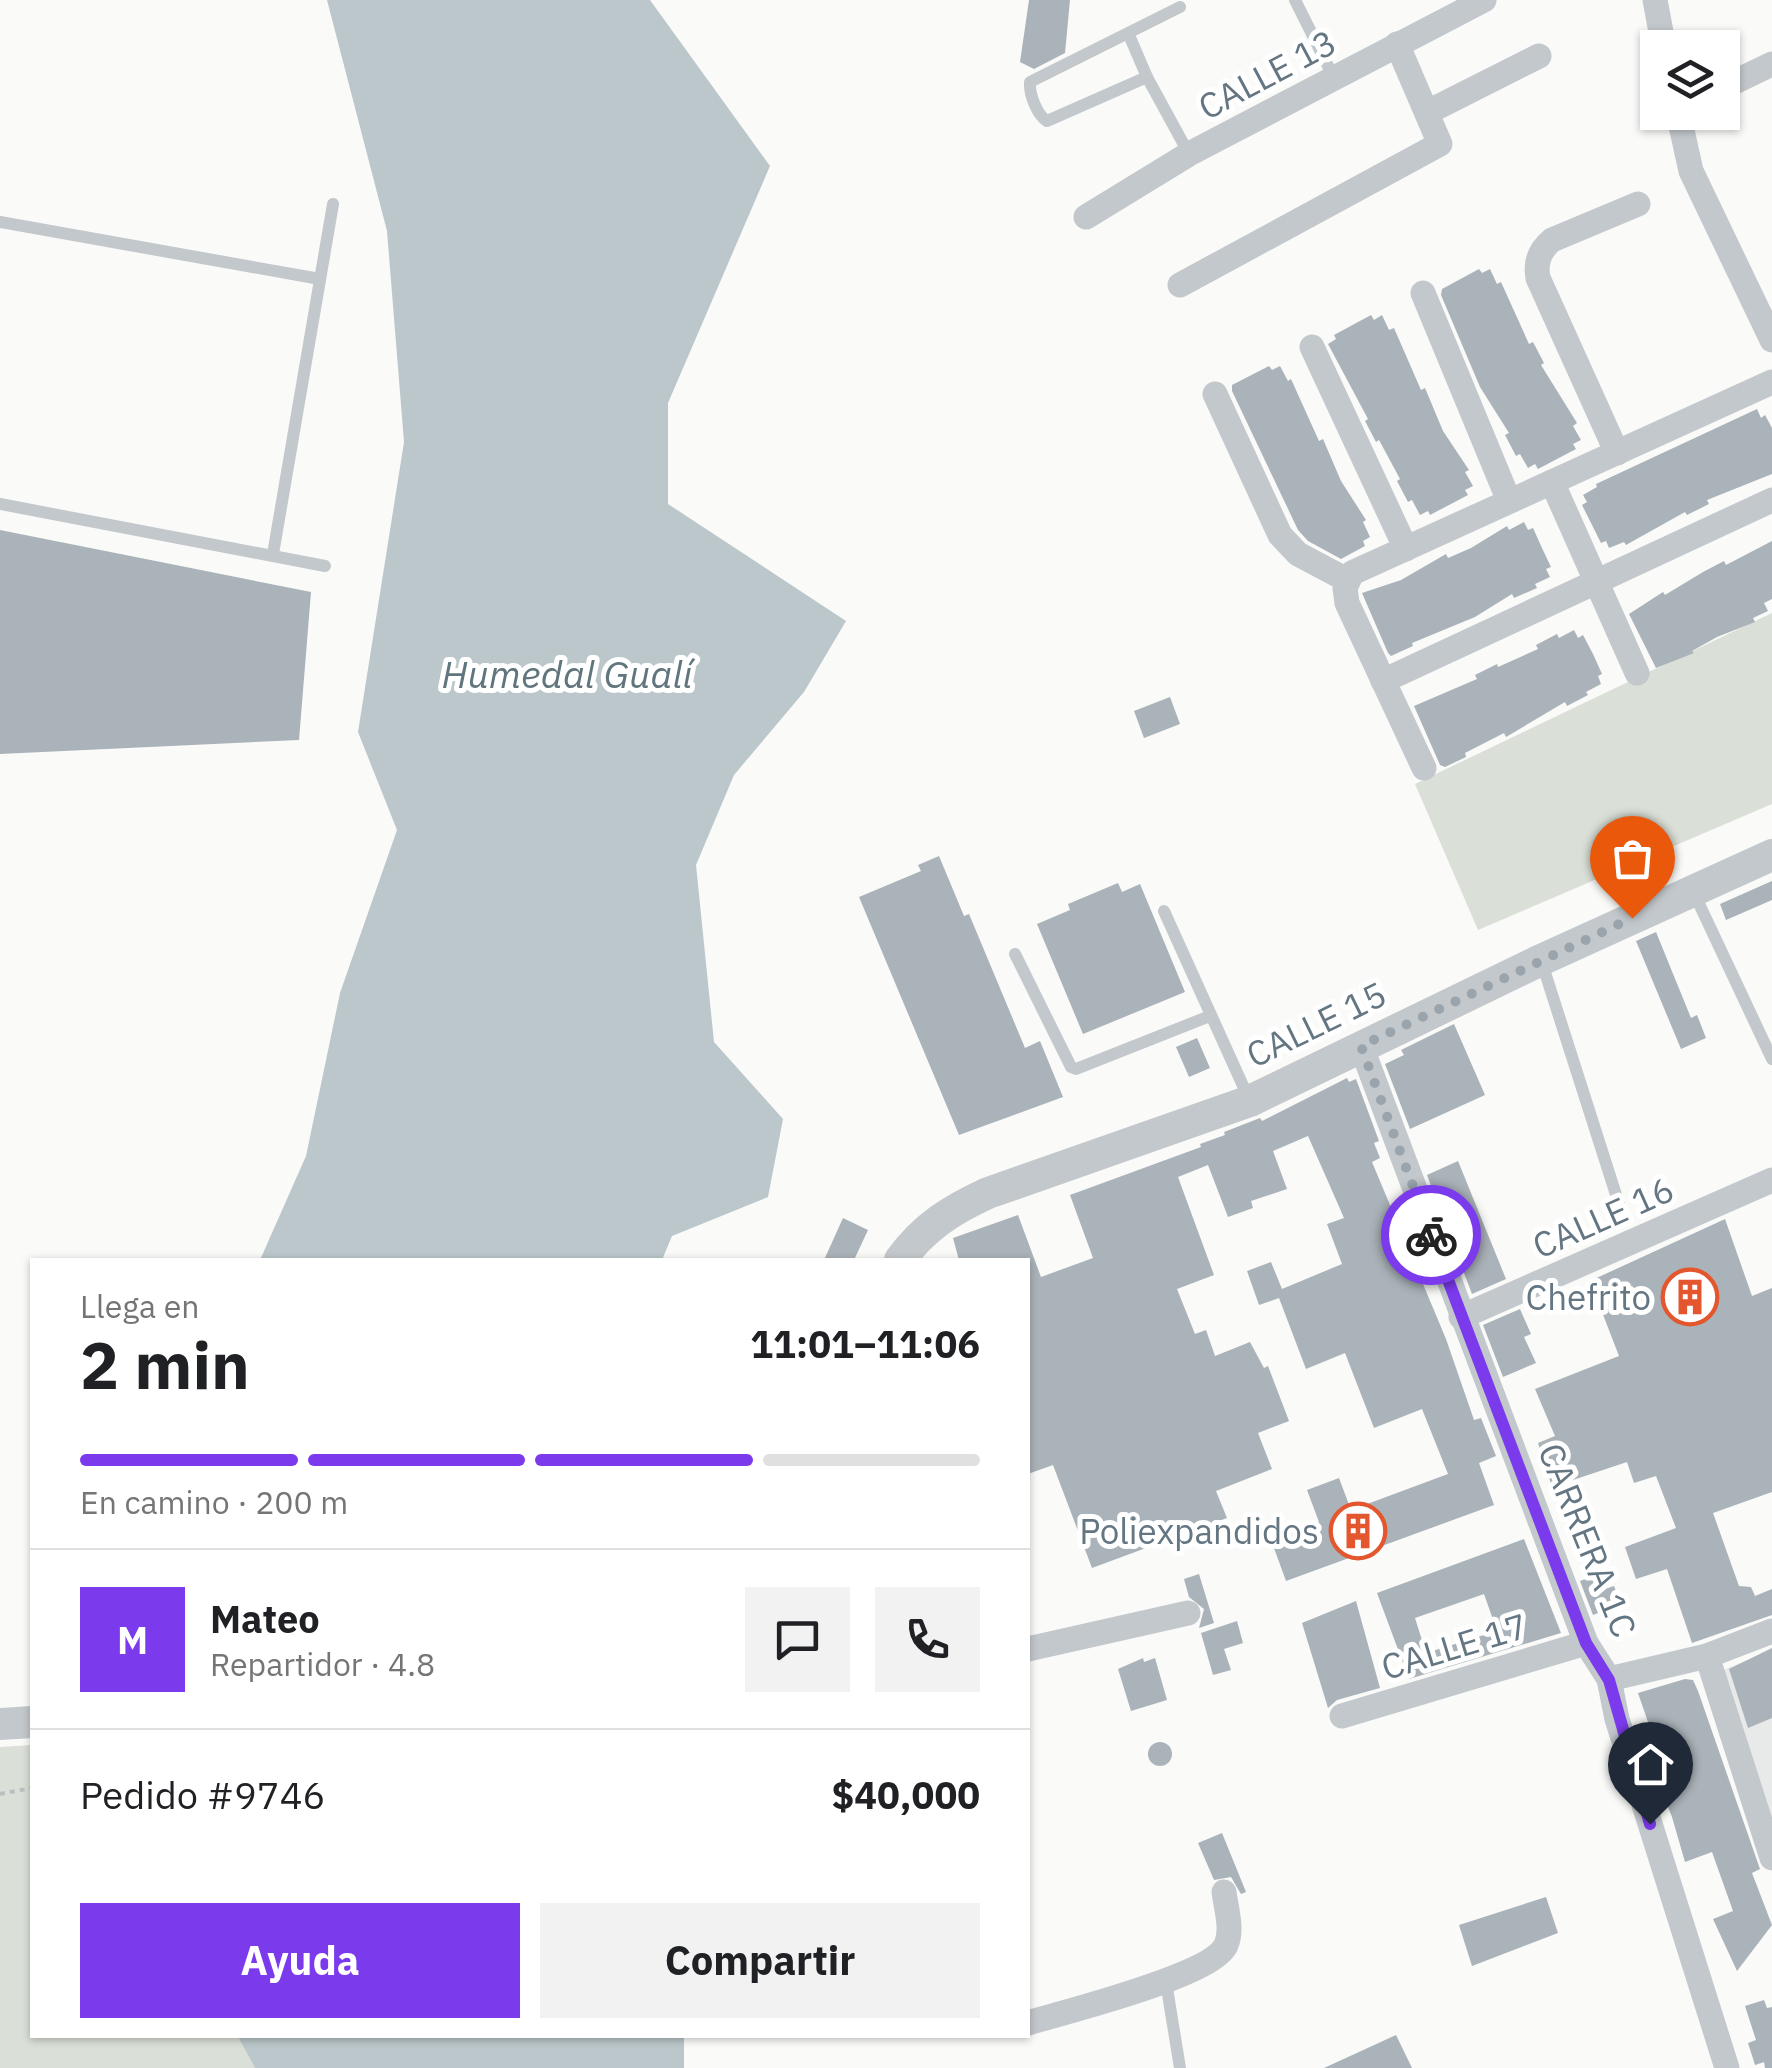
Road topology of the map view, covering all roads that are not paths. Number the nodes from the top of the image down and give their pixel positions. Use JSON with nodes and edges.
{"nodes":[{"id":1,"x":1484,"y":0,"type":"edge"},
{"id":2,"x":1654,"y":0,"type":"edge"},
{"id":3,"x":1300,"y":1,"type":"edge"},
{"id":4,"x":1180,"y":7,"type":"dead end"},
{"id":5,"x":1660,"y":30,"type":"edge"},
{"id":6,"x":1129,"y":35,"type":"junction"},
{"id":7,"x":1398,"y":44,"type":"junction"},
{"id":8,"x":1539,"y":56,"type":"dead end"},
{"id":9,"x":1772,"y":64,"type":"edge"},
{"id":10,"x":1147,"y":78,"type":"junction"},
{"id":11,"x":1334,"y":78,"type":"junction"},
{"id":12,"x":1740,"y":79,"type":"edge"},
{"id":13,"x":1428,"y":112,"type":"junction"},
{"id":14,"x":1682,"y":130,"type":"edge"},
{"id":15,"x":1189,"y":154,"type":"junction"},
{"id":16,"x":333,"y":204,"type":"dead end"},
{"id":17,"x":1638,"y":204,"type":"dead end"},
{"id":18,"x":1086,"y":217,"type":"dead end"},
{"id":19,"x":0,"y":222,"type":"edge"},
{"id":20,"x":320,"y":279,"type":"junction"},
{"id":21,"x":1180,"y":285,"type":"dead end"},
{"id":22,"x":1423,"y":293,"type":"dead end"},
{"id":23,"x":1772,"y":340,"type":"edge"},
{"id":24,"x":1312,"y":347,"type":"dead end"},
{"id":25,"x":1772,"y":382,"type":"edge"},
{"id":26,"x":1216,"y":394,"type":"dead end"},
{"id":27,"x":1616,"y":453,"type":"junction"},
{"id":28,"x":1552,"y":482,"type":"junction"},
{"id":29,"x":1772,"y":500,"type":"edge"},
{"id":30,"x":1509,"y":502,"type":"junction"},
{"id":31,"x":0,"y":504,"type":"edge"},
{"id":32,"x":1406,"y":549,"type":"junction"},
{"id":33,"x":273,"y":554,"type":"junction"},
{"id":34,"x":325,"y":566,"type":"dead end"},
{"id":35,"x":1347,"y":580,"type":"junction"},
{"id":36,"x":1596,"y":582,"type":"junction"},
{"id":37,"x":1636,"y":673,"type":"dead end"},
{"id":38,"x":1384,"y":681,"type":"junction"},
{"id":39,"x":1424,"y":768,"type":"dead end"},
{"id":40,"x":1772,"y":855,"type":"edge"},
{"id":41,"x":1693,"y":891,"type":"junction"},
{"id":42,"x":1164,"y":911,"type":"dead end"},
{"id":43,"x":1015,"y":954,"type":"dead end"},
{"id":44,"x":1540,"y":960,"type":"junction"},
{"id":45,"x":1210,"y":1016,"type":"junction"},
{"id":46,"x":1361,"y":1046,"type":"junction"},
{"id":47,"x":1772,"y":1059,"type":"edge"},
{"id":48,"x":1250,"y":1101,"type":"junction"},
{"id":49,"x":1772,"y":1180,"type":"edge"},
{"id":50,"x":1619,"y":1204,"type":"dead end"},
{"id":51,"x":901,"y":1258,"type":"edge"},
{"id":52,"x":1462,"y":1317,"type":"junction"},
{"id":53,"x":1188,"y":1613,"type":"dead end"},
{"id":54,"x":1772,"y":1631,"type":"edge"},
{"id":55,"x":1586,"y":1643,"type":"junction"},
{"id":56,"x":1030,"y":1650,"type":"edge"},
{"id":57,"x":1706,"y":1656,"type":"junction"},
{"id":58,"x":1609,"y":1680,"type":"junction"},
{"id":59,"x":1342,"y":1716,"type":"dead end"},
{"id":60,"x":1772,"y":1858,"type":"edge"},
{"id":61,"x":1224,"y":1892,"type":"dead end"},
{"id":62,"x":1166,"y":1982,"type":"junction"},
{"id":63,"x":1030,"y":2023,"type":"edge"},
{"id":64,"x":1180,"y":2068,"type":"edge"},
{"id":65,"x":1727,"y":2068,"type":"edge"}],
"edges":[{"from":1,"to":7,"type":"street","name":"CALLE 13"},
{"from":2,"to":5,"type":"street"},
{"from":3,"to":11,"type":"lane"},
{"from":4,"to":6,"type":"lane"},
{"from":6,"to":10,"type":"lane"},
{"from":6,"to":10,"type":"lane"},
{"from":7,"to":11,"type":"street","name":"CALLE 13"},
{"from":7,"to":13,"type":"street"},
{"from":8,"to":13,"type":"street"},
{"from":9,"to":12,"type":"street"},
{"from":10,"to":15,"type":"lane"},
{"from":11,"to":15,"type":"street","name":"CALLE 13"},
{"from":13,"to":21,"type":"street"},
{"from":14,"to":23,"type":"street"},
{"from":15,"to":18,"type":"street","name":"CALLE 13"},
{"from":16,"to":20,"type":"lane"},
{"from":17,"to":27,"type":"street"},
{"from":19,"to":20,"type":"lane"},
{"from":20,"to":33,"type":"lane"},
{"from":22,"to":30,"type":"street"},
{"from":24,"to":32,"type":"street"},
{"from":25,"to":27,"type":"street"},
{"from":26,"to":35,"type":"street"},
{"from":27,"to":28,"type":"street"},
{"from":28,"to":30,"type":"street"},
{"from":28,"to":36,"type":"street"},
{"from":29,"to":36,"type":"street"},
{"from":30,"to":32,"type":"street"},
{"from":31,"to":33,"type":"lane"},
{"from":32,"to":35,"type":"street"},
{"from":33,"to":34,"type":"lane"},
{"from":35,"to":38,"type":"street"},
{"from":36,"to":37,"type":"street"},
{"from":36,"to":38,"type":"street"},
{"from":38,"to":39,"type":"street"},
{"from":40,"to":41,"type":"street","name":"CALLE 15"},
{"from":41,"to":44,"type":"street","name":"CALLE 15"},
{"from":41,"to":47,"type":"lane"},
{"from":42,"to":45,"type":"lane"},
{"from":43,"to":45,"type":"lane"},
{"from":44,"to":46,"type":"street","name":"CALLE 15"},
{"from":44,"to":50,"type":"lane"},
{"from":45,"to":48,"type":"lane"},
{"from":46,"to":48,"type":"street","name":"CALLE 15"},
{"from":46,"to":52,"type":"street","name":"CARRERA 1C"},
{"from":48,"to":51,"type":"street","name":"CALLE 15"},
{"from":49,"to":52,"type":"street","name":"CALLE 16"},
{"from":52,"to":55,"type":"street","name":"CARRERA 1C"},
{"from":53,"to":56,"type":"street"},
{"from":54,"to":57,"type":"street"},
{"from":55,"to":58,"type":"street","name":"CARRERA 1C"},
{"from":55,"to":59,"type":"street","name":"CALLE 17"},
{"from":57,"to":58,"type":"street"},
{"from":57,"to":60,"type":"street"},
{"from":58,"to":65,"type":"street","name":"CARRERA 1C"},
{"from":61,"to":62,"type":"street"},
{"from":62,"to":63,"type":"street"},
{"from":62,"to":64,"type":"lane"}]}
